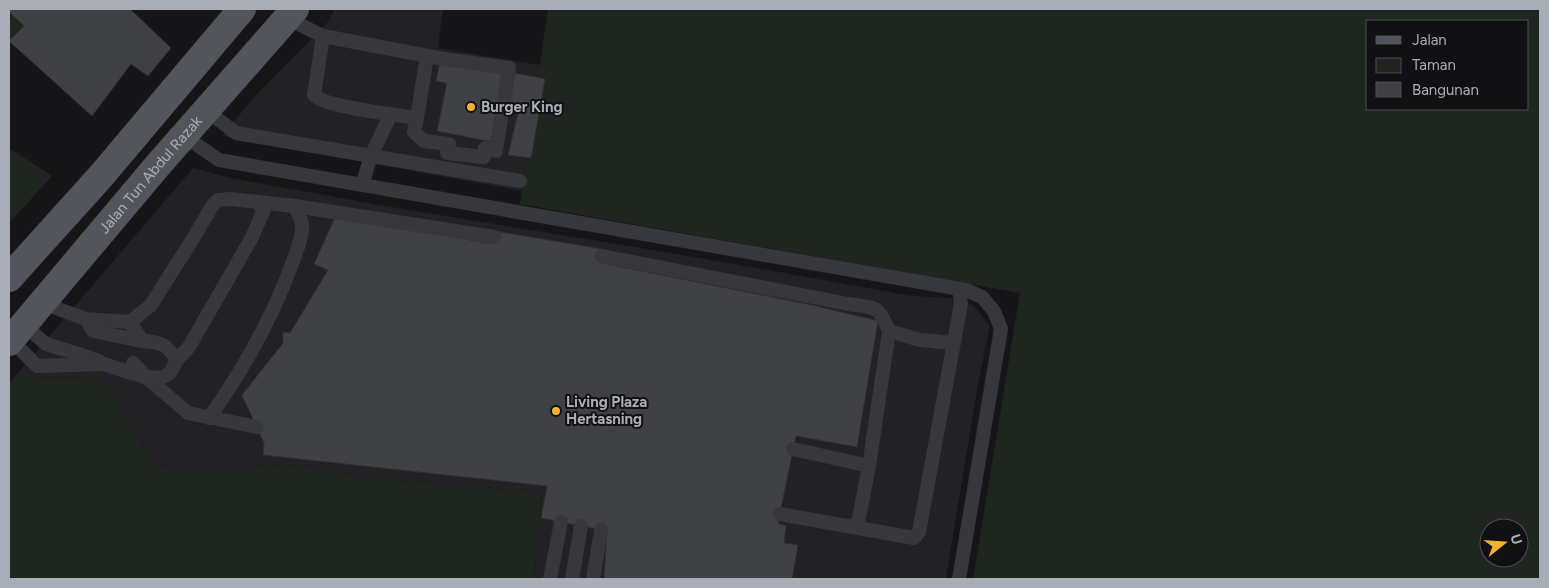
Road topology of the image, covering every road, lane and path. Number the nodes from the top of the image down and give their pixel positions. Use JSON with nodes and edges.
{"nodes":[{"id":1,"x":242,"y":9,"type":"edge"},
{"id":2,"x":290,"y":14,"type":"edge"},
{"id":3,"x":323,"y":36,"type":"junction"},
{"id":4,"x":427,"y":56,"type":"junction"},
{"id":5,"x":206,"y":110,"type":"junction"},
{"id":6,"x":391,"y":114,"type":"junction"},
{"id":7,"x":417,"y":118,"type":"junction"},
{"id":8,"x":184,"y":136,"type":"junction"},
{"id":9,"x":371,"y":156,"type":"junction"},
{"id":10,"x":520,"y":181,"type":"dead end"},
{"id":11,"x":362,"y":185,"type":"junction"},
{"id":12,"x":266,"y":205,"type":"junction"},
{"id":13,"x":295,"y":206,"type":"junction"},
{"id":14,"x":494,"y":237,"type":"dead end"},
{"id":15,"x":602,"y":256,"type":"dead end"},
{"id":16,"x":9,"y":278,"type":"edge"},
{"id":17,"x":959,"y":289,"type":"junction"},
{"id":18,"x":42,"y":303,"type":"junction"},
{"id":19,"x":86,"y":319,"type":"junction"},
{"id":20,"x":130,"y":322,"type":"junction"},
{"id":21,"x":889,"y":331,"type":"junction"},
{"id":22,"x":14,"y":336,"type":"edge"},
{"id":23,"x":142,"y":341,"type":"junction"},
{"id":24,"x":953,"y":343,"type":"junction"},
{"id":25,"x":177,"y":360,"type":"junction"},
{"id":26,"x":104,"y":364,"type":"junction"},
{"id":27,"x":128,"y":366,"type":"junction"},
{"id":28,"x":146,"y":377,"type":"junction"},
{"id":29,"x":209,"y":418,"type":"junction"},
{"id":30,"x":257,"y":427,"type":"dead end"},
{"id":31,"x":793,"y":449,"type":"dead end"},
{"id":32,"x":869,"y":466,"type":"junction"},
{"id":33,"x":780,"y":514,"type":"dead end"},
{"id":34,"x":561,"y":522,"type":"dead end"},
{"id":35,"x":857,"y":528,"type":"junction"},
{"id":36,"x":550,"y":579,"type":"edge"},
{"id":37,"x":572,"y":579,"type":"edge"},
{"id":38,"x":593,"y":579,"type":"edge"},
{"id":39,"x":959,"y":579,"type":"edge"}],
"edges":[{"from":1,"to":16,"type":"main road"},
{"from":2,"to":3,"type":"lane"},
{"from":2,"to":5,"type":"main road","name":"Jalan Tun Abdul Razak"},
{"from":3,"to":4,"type":"lane"},
{"from":3,"to":6,"type":"lane"},
{"from":4,"to":7,"type":"lane"},
{"from":4,"to":7,"type":"lane"},
{"from":5,"to":8,"type":"main road","name":"Jalan Tun Abdul Razak"},
{"from":5,"to":9,"type":"lane"},
{"from":6,"to":7,"type":"lane"},
{"from":6,"to":9,"type":"lane"},
{"from":8,"to":11,"type":"lane"},
{"from":8,"to":18,"type":"main road","name":"Jalan Tun Abdul Razak"},
{"from":9,"to":10,"type":"lane"},
{"from":9,"to":11,"type":"lane"},
{"from":11,"to":17,"type":"lane"},
{"from":12,"to":13,"type":"lane"},
{"from":12,"to":20,"type":"lane"},
{"from":12,"to":25,"type":"lane"},
{"from":13,"to":14,"type":"lane"},
{"from":13,"to":29,"type":"lane"},
{"from":15,"to":21,"type":"lane"},
{"from":17,"to":24,"type":"lane"},
{"from":17,"to":39,"type":"lane"},
{"from":18,"to":19,"type":"lane"},
{"from":18,"to":22,"type":"main road","name":"Jalan Tun Abdul Razak"},
{"from":19,"to":20,"type":"lane"},
{"from":19,"to":23,"type":"lane"},
{"from":20,"to":23,"type":"lane"},
{"from":21,"to":24,"type":"lane"},
{"from":21,"to":32,"type":"lane"},
{"from":22,"to":26,"type":"lane"},
{"from":22,"to":26,"type":"lane"},
{"from":23,"to":25,"type":"lane"},
{"from":23,"to":27,"type":"lane"},
{"from":24,"to":35,"type":"lane"},
{"from":25,"to":28,"type":"lane"},
{"from":26,"to":27,"type":"lane"},
{"from":27,"to":28,"type":"lane"},
{"from":28,"to":29,"type":"lane"},
{"from":29,"to":30,"type":"lane"},
{"from":31,"to":32,"type":"lane"},
{"from":32,"to":35,"type":"lane"},
{"from":33,"to":35,"type":"lane"},
{"from":34,"to":36,"type":"lane"},
{"from":37,"to":38,"type":"lane"}]}
